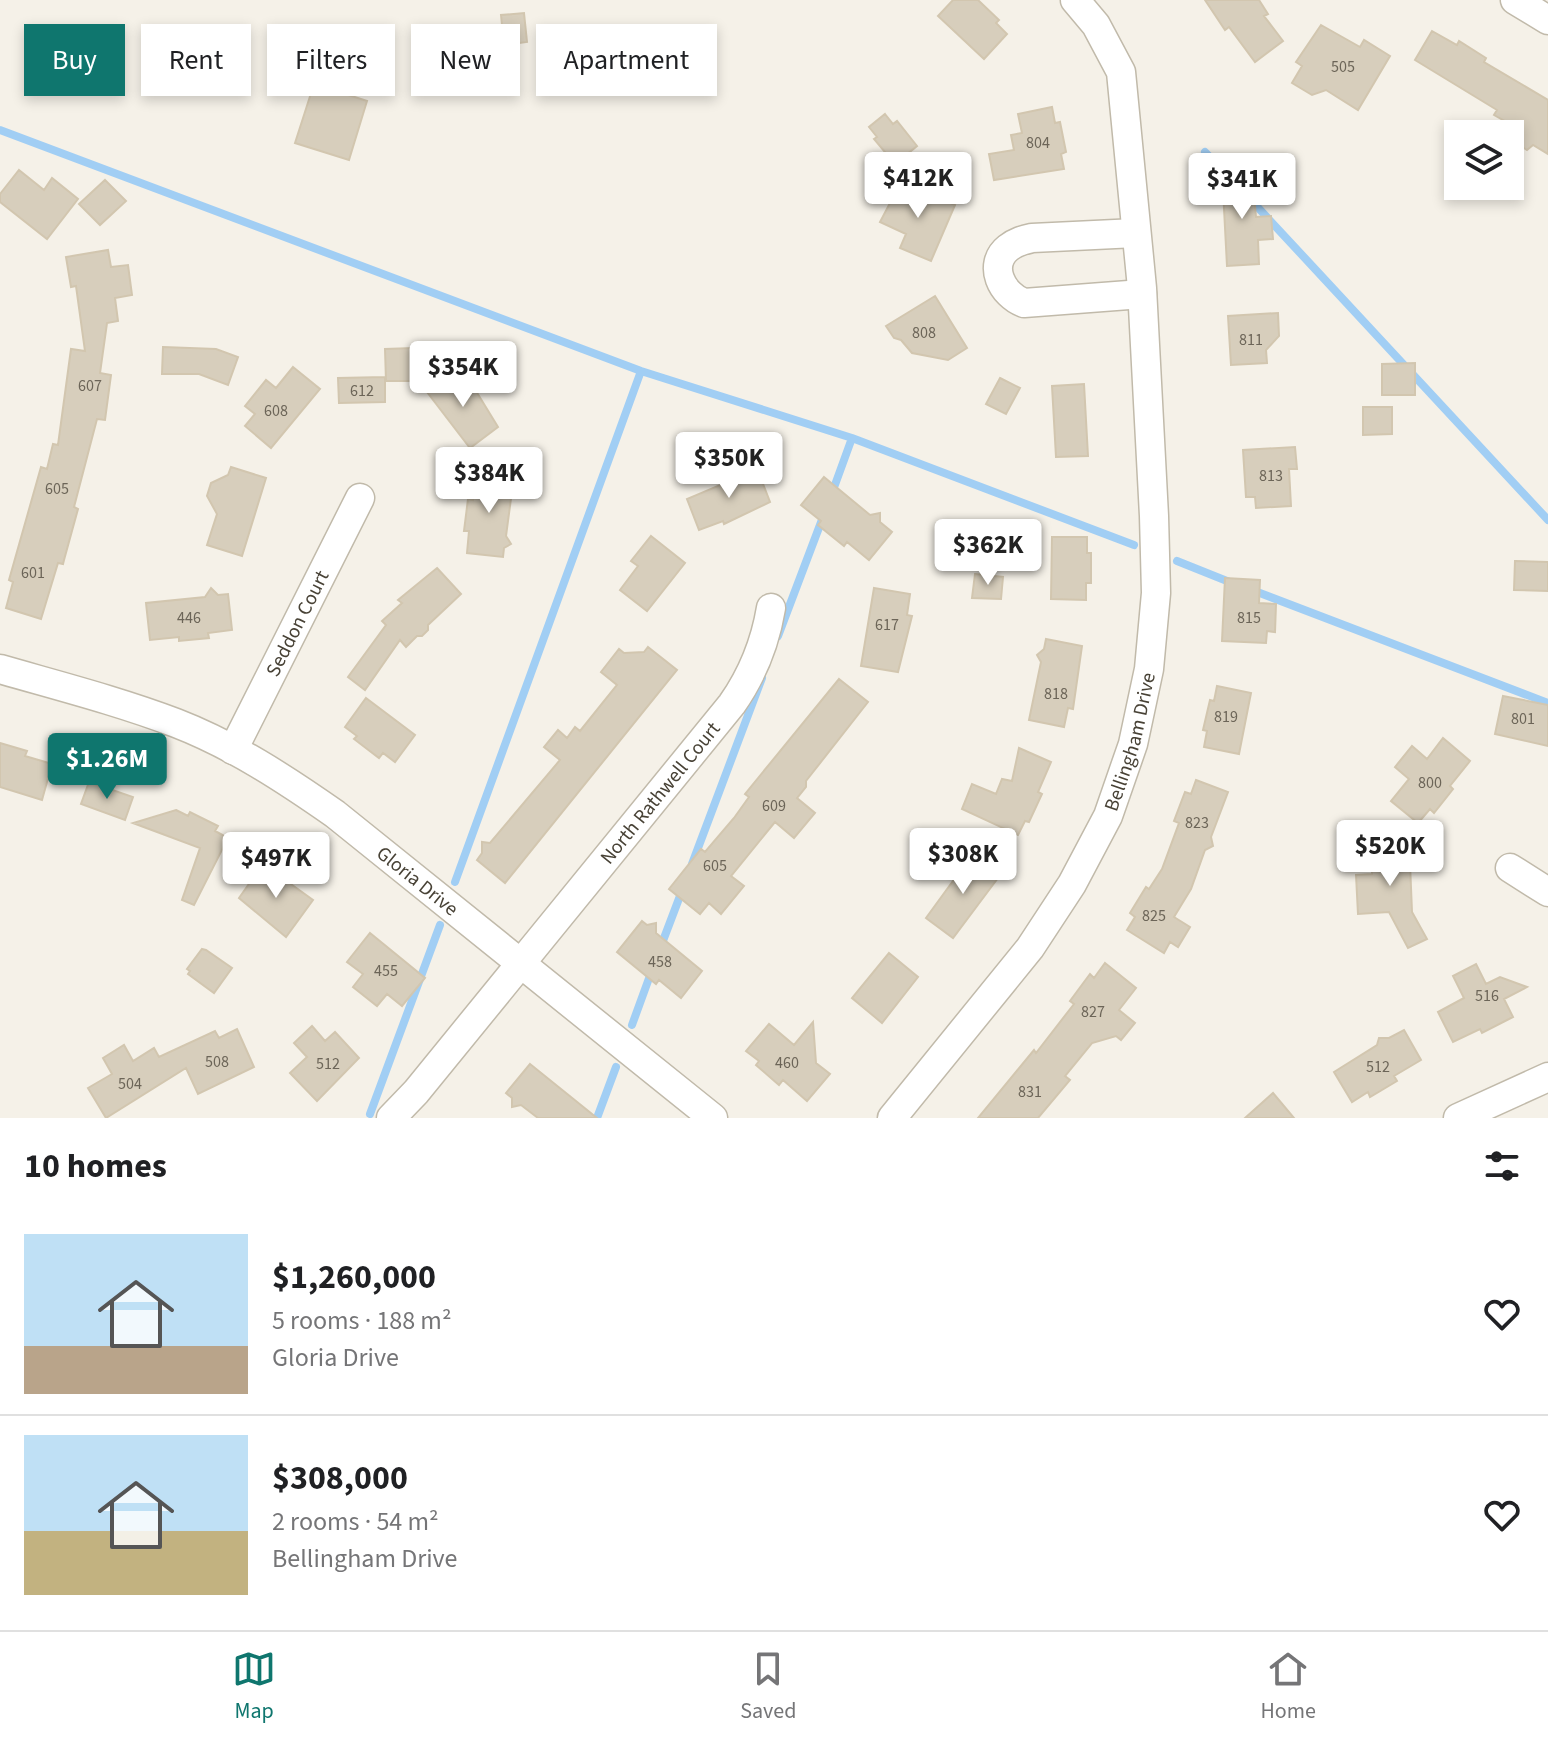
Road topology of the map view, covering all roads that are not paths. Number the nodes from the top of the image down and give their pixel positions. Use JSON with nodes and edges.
{"nodes":[{"id":1,"x":1075,"y":0,"type":"edge"},
{"id":2,"x":1515,"y":0,"type":"edge"},
{"id":3,"x":1548,"y":20,"type":"edge"},
{"id":4,"x":1136,"y":233,"type":"junction"},
{"id":5,"x":1142,"y":294,"type":"junction"},
{"id":6,"x":360,"y":498,"type":"dead end"},
{"id":7,"x":771,"y":608,"type":"dead end"},
{"id":8,"x":0,"y":669,"type":"edge"},
{"id":9,"x":233,"y":750,"type":"junction"},
{"id":10,"x":1510,"y":868,"type":"dead end"},
{"id":11,"x":1548,"y":892,"type":"edge"},
{"id":12,"x":522,"y":963,"type":"junction"},
{"id":13,"x":1548,"y":1077,"type":"edge"},
{"id":14,"x":391,"y":1118,"type":"edge"},
{"id":15,"x":713,"y":1118,"type":"edge"},
{"id":16,"x":892,"y":1118,"type":"edge"},
{"id":17,"x":1458,"y":1118,"type":"edge"}],
"edges":[{"from":1,"to":4,"type":"street","name":"Bellingham Drive"},
{"from":2,"to":3,"type":"street"},
{"from":4,"to":5,"type":"street","name":"Bellingham Drive"},
{"from":4,"to":5,"type":"street"},
{"from":5,"to":16,"type":"street","name":"Bellingham Drive"},
{"from":6,"to":9,"type":"street","name":"Seddon Court"},
{"from":7,"to":12,"type":"street","name":"North Rathwell Court"},
{"from":8,"to":9,"type":"street","name":"Gloria Drive"},
{"from":9,"to":12,"type":"street","name":"Gloria Drive"},
{"from":10,"to":11,"type":"street"},
{"from":12,"to":14,"type":"street","name":"North Rathwell Court"},
{"from":12,"to":15,"type":"street","name":"Gloria Drive"},
{"from":13,"to":17,"type":"street"}]}
